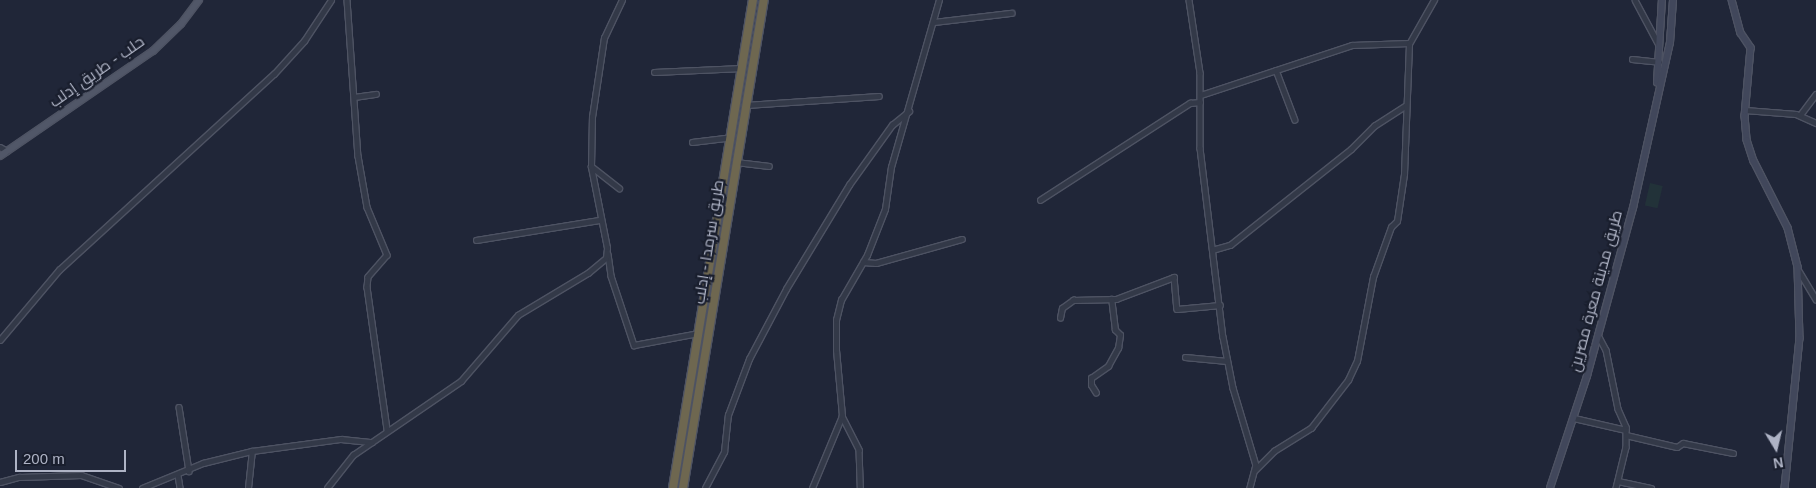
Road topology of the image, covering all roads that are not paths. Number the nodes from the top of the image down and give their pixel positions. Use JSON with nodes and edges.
{"nodes":[{"id":1,"x":199,"y":0,"type":"edge"},
{"id":2,"x":331,"y":0,"type":"edge"},
{"id":3,"x":347,"y":0,"type":"edge"},
{"id":4,"x":622,"y":0,"type":"edge"},
{"id":5,"x":753,"y":0,"type":"edge"},
{"id":6,"x":764,"y":0,"type":"edge"},
{"id":7,"x":939,"y":0,"type":"edge"},
{"id":8,"x":1189,"y":0,"type":"edge"},
{"id":9,"x":1434,"y":0,"type":"edge"},
{"id":10,"x":1635,"y":0,"type":"edge"},
{"id":11,"x":1662,"y":0,"type":"edge"},
{"id":12,"x":1673,"y":0,"type":"edge"},
{"id":13,"x":1732,"y":0,"type":"edge"},
{"id":14,"x":1011,"y":13,"type":"dead end"},
{"id":15,"x":934,"y":22,"type":"junction"},
{"id":16,"x":1410,"y":42,"type":"junction"},
{"id":17,"x":1659,"y":45,"type":"junction"},
{"id":18,"x":1632,"y":59,"type":"dead end"},
{"id":19,"x":1658,"y":62,"type":"junction"},
{"id":20,"x":742,"y":68,"type":"junction"},
{"id":21,"x":1276,"y":70,"type":"junction"},
{"id":22,"x":654,"y":72,"type":"dead end"},
{"id":23,"x":376,"y":94,"type":"dead end"},
{"id":24,"x":1816,"y":94,"type":"edge"},
{"id":25,"x":1201,"y":95,"type":"junction"},
{"id":26,"x":354,"y":96,"type":"junction"},
{"id":27,"x":879,"y":96,"type":"dead end"},
{"id":28,"x":1656,"y":98,"type":"junction"},
{"id":29,"x":1200,"y":102,"type":"junction"},
{"id":30,"x":746,"y":104,"type":"junction"},
{"id":31,"x":1405,"y":106,"type":"junction"},
{"id":32,"x":910,"y":110,"type":"junction"},
{"id":33,"x":1745,"y":110,"type":"junction"},
{"id":34,"x":1800,"y":115,"type":"junction"},
{"id":35,"x":1295,"y":120,"type":"dead end"},
{"id":36,"x":1816,"y":123,"type":"edge"},
{"id":37,"x":731,"y":137,"type":"junction"},
{"id":38,"x":692,"y":142,"type":"dead end"},
{"id":39,"x":0,"y":147,"type":"edge"},
{"id":40,"x":6,"y":151,"type":"junction"},
{"id":41,"x":0,"y":156,"type":"edge"},
{"id":42,"x":736,"y":162,"type":"junction"},
{"id":43,"x":591,"y":166,"type":"junction"},
{"id":44,"x":769,"y":166,"type":"dead end"},
{"id":45,"x":619,"y":188,"type":"dead end"},
{"id":46,"x":1040,"y":200,"type":"dead end"},
{"id":47,"x":600,"y":220,"type":"junction"},
{"id":48,"x":962,"y":238,"type":"dead end"},
{"id":49,"x":476,"y":240,"type":"dead end"},
{"id":50,"x":1212,"y":250,"type":"junction"},
{"id":51,"x":607,"y":253,"type":"junction"},
{"id":52,"x":863,"y":262,"type":"junction"},
{"id":53,"x":1798,"y":267,"type":"junction"},
{"id":54,"x":1111,"y":299,"type":"junction"},
{"id":55,"x":1816,"y":299,"type":"edge"},
{"id":56,"x":1220,"y":305,"type":"junction"},
{"id":57,"x":1060,"y":318,"type":"dead end"},
{"id":58,"x":699,"y":333,"type":"junction"},
{"id":59,"x":1597,"y":334,"type":"junction"},
{"id":60,"x":0,"y":340,"type":"edge"},
{"id":61,"x":1184,"y":357,"type":"dead end"},
{"id":62,"x":1228,"y":361,"type":"junction"},
{"id":63,"x":1096,"y":393,"type":"dead end"},
{"id":64,"x":180,"y":407,"type":"dead end"},
{"id":65,"x":842,"y":416,"type":"junction"},
{"id":66,"x":1574,"y":418,"type":"junction"},
{"id":67,"x":387,"y":430,"type":"junction"},
{"id":68,"x":1626,"y":432,"type":"junction"},
{"id":69,"x":683,"y":433,"type":"junction"},
{"id":70,"x":692,"y":434,"type":"junction"},
{"id":71,"x":372,"y":442,"type":"junction"},
{"id":72,"x":252,"y":451,"type":"junction"},
{"id":73,"x":1733,"y":453,"type":"dead end"},
{"id":74,"x":1255,"y":470,"type":"junction"},
{"id":75,"x":189,"y":471,"type":"junction"},
{"id":76,"x":178,"y":476,"type":"junction"},
{"id":77,"x":1618,"y":481,"type":"junction"},
{"id":78,"x":0,"y":482,"type":"edge"},
{"id":79,"x":119,"y":488,"type":"edge"},
{"id":80,"x":142,"y":488,"type":"edge"},
{"id":81,"x":180,"y":488,"type":"edge"},
{"id":82,"x":248,"y":488,"type":"edge"},
{"id":83,"x":327,"y":488,"type":"edge"},
{"id":84,"x":673,"y":488,"type":"edge"},
{"id":85,"x":683,"y":488,"type":"edge"},
{"id":86,"x":705,"y":488,"type":"edge"},
{"id":87,"x":812,"y":488,"type":"edge"},
{"id":88,"x":860,"y":488,"type":"edge"},
{"id":89,"x":1250,"y":488,"type":"edge"},
{"id":90,"x":1550,"y":488,"type":"edge"},
{"id":91,"x":1616,"y":488,"type":"edge"},
{"id":92,"x":1651,"y":488,"type":"edge"},
{"id":93,"x":1785,"y":488,"type":"edge"}],
"edges":[{"from":1,"to":40,"type":"main road","name":"حلب - طريق إدلب"},
{"from":2,"to":60,"type":"street"},
{"from":3,"to":26,"type":"street"},
{"from":4,"to":43,"type":"street"},
{"from":5,"to":20,"type":"highway","name":"طريق سرمدا - إدلب"},
{"from":6,"to":30,"type":"highway","name":"طريق سرمدا - إدلب"},
{"from":7,"to":15,"type":"street"},
{"from":8,"to":25,"type":"street"},
{"from":9,"to":16,"type":"street"},
{"from":10,"to":17,"type":"street"},
{"from":11,"to":17,"type":"main road","name":"طريق مدينة معرة مصرين"},
{"from":12,"to":28,"type":"main road","name":"طريق مدينة معرة مصرين"},
{"from":13,"to":33,"type":"main road"},
{"from":14,"to":15,"type":"street"},
{"from":15,"to":32,"type":"street"},
{"from":16,"to":21,"type":"street"},
{"from":16,"to":31,"type":"street"},
{"from":17,"to":19,"type":"main road","name":"طريق مدينة معرة مصرين"},
{"from":18,"to":19,"type":"street"},
{"from":19,"to":28,"type":"main road","name":"طريق مدينة معرة مصرين"},
{"from":20,"to":22,"type":"street"},
{"from":20,"to":37,"type":"highway","name":"طريق سرمدا - إدلب"},
{"from":21,"to":25,"type":"street"},
{"from":21,"to":35,"type":"street"},
{"from":23,"to":26,"type":"street"},
{"from":24,"to":34,"type":"street"},
{"from":25,"to":29,"type":"street"},
{"from":26,"to":67,"type":"street"},
{"from":27,"to":30,"type":"street"},
{"from":28,"to":59,"type":"main road","name":"طريق مدينة معرة مصرين"},
{"from":29,"to":46,"type":"street"},
{"from":29,"to":50,"type":"street"},
{"from":30,"to":42,"type":"highway","name":"طريق سرمدا - إدلب"},
{"from":31,"to":50,"type":"street"},
{"from":31,"to":74,"type":"street"},
{"from":32,"to":52,"type":"street"},
{"from":32,"to":86,"type":"street"},
{"from":33,"to":34,"type":"street"},
{"from":33,"to":53,"type":"main road"},
{"from":34,"to":36,"type":"street"},
{"from":37,"to":38,"type":"street"},
{"from":37,"to":58,"type":"highway","name":"طريق سرمدا - إدلب"},
{"from":39,"to":40,"type":"street"},
{"from":40,"to":41,"type":"main road","name":"حلب - طريق إدلب"},
{"from":42,"to":44,"type":"street"},
{"from":42,"to":70,"type":"highway","name":"طريق سرمدا - إدلب"},
{"from":43,"to":45,"type":"street"},
{"from":43,"to":47,"type":"street"},
{"from":47,"to":49,"type":"street"},
{"from":47,"to":51,"type":"street"},
{"from":48,"to":52,"type":"street"},
{"from":50,"to":56,"type":"street"},
{"from":51,"to":58,"type":"street"},
{"from":51,"to":67,"type":"street"},
{"from":52,"to":65,"type":"street"},
{"from":53,"to":55,"type":"street"},
{"from":53,"to":93,"type":"main road"},
{"from":54,"to":56,"type":"street"},
{"from":54,"to":57,"type":"street"},
{"from":54,"to":63,"type":"street"},
{"from":56,"to":62,"type":"street"},
{"from":58,"to":69,"type":"highway","name":"طريق سرمدا - إدلب"},
{"from":59,"to":66,"type":"main road","name":"طريق مدينة معرة مصرين"},
{"from":59,"to":68,"type":"street"},
{"from":61,"to":62,"type":"street"},
{"from":62,"to":74,"type":"street"},
{"from":64,"to":75,"type":"street"},
{"from":65,"to":87,"type":"street"},
{"from":65,"to":88,"type":"street"},
{"from":66,"to":68,"type":"street"},
{"from":66,"to":90,"type":"main road","name":"طريق مدينة معرة مصرين"},
{"from":67,"to":71,"type":"street"},
{"from":68,"to":73,"type":"street"},
{"from":68,"to":77,"type":"street"},
{"from":69,"to":70,"type":"highway"},
{"from":69,"to":84,"type":"highway","name":"طريق سرمدا - إدلب"},
{"from":70,"to":85,"type":"highway","name":"طريق سرمدا - إدلب"},
{"from":71,"to":72,"type":"street"},
{"from":71,"to":83,"type":"street"},
{"from":72,"to":75,"type":"street"},
{"from":72,"to":82,"type":"street"},
{"from":74,"to":89,"type":"street"},
{"from":75,"to":76,"type":"street"},
{"from":76,"to":80,"type":"street"},
{"from":76,"to":81,"type":"street"},
{"from":77,"to":91,"type":"street"},
{"from":77,"to":92,"type":"street"},
{"from":78,"to":79,"type":"street"}]}
